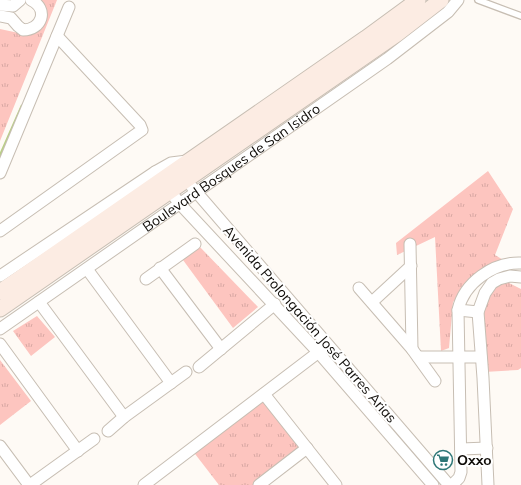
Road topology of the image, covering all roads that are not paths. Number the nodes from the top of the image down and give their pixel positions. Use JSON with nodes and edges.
{"nodes":[{"id":1,"x":20,"y":0,"type":"edge"},
{"id":2,"x":31,"y":0,"type":"edge"},
{"id":3,"x":418,"y":0,"type":"edge"},
{"id":4,"x":441,"y":0,"type":"edge"},
{"id":5,"x":458,"y":0,"type":"edge"},
{"id":6,"x":478,"y":0,"type":"edge"},
{"id":7,"x":0,"y":5,"type":"edge"},
{"id":8,"x":69,"y":6,"type":"dead end"},
{"id":9,"x":0,"y":16,"type":"edge"},
{"id":10,"x":521,"y":16,"type":"edge"},
{"id":11,"x":57,"y":36,"type":"junction"},
{"id":12,"x":178,"y":171,"type":"junction"},
{"id":13,"x":0,"y":173,"type":"edge"},
{"id":14,"x":162,"y":181,"type":"junction"},
{"id":15,"x":197,"y":192,"type":"junction"},
{"id":16,"x":180,"y":204,"type":"junction"},
{"id":17,"x":0,"y":231,"type":"edge"},
{"id":18,"x":195,"y":244,"type":"dead end"},
{"id":19,"x":410,"y":244,"type":"dead end"},
{"id":20,"x":521,"y":263,"type":"edge"},
{"id":21,"x":411,"y":266,"type":"junction"},
{"id":22,"x":160,"y":268,"type":"junction"},
{"id":23,"x":87,"y":269,"type":"junction"},
{"id":24,"x":0,"y":276,"type":"edge"},
{"id":25,"x":521,"y":276,"type":"edge"},
{"id":26,"x":146,"y":279,"type":"dead end"},
{"id":27,"x":474,"y":282,"type":"junction"},
{"id":28,"x":359,"y":288,"type":"dead end"},
{"id":29,"x":0,"y":292,"type":"edge"},
{"id":30,"x":485,"y":293,"type":"junction"},
{"id":31,"x":40,"y":302,"type":"junction"},
{"id":32,"x":372,"y":302,"type":"junction"},
{"id":33,"x":275,"y":304,"type":"junction"},
{"id":34,"x":0,"y":309,"type":"edge"},
{"id":35,"x":458,"y":310,"type":"junction"},
{"id":36,"x":478,"y":312,"type":"junction"},
{"id":37,"x":0,"y":329,"type":"edge"},
{"id":38,"x":0,"y":344,"type":"edge"},
{"id":39,"x":328,"y":345,"type":"junction"},
{"id":40,"x":221,"y":349,"type":"junction"},
{"id":41,"x":318,"y":352,"type":"junction"},
{"id":42,"x":415,"y":353,"type":"junction"},
{"id":43,"x":459,"y":356,"type":"junction"},
{"id":44,"x":481,"y":357,"type":"junction"},
{"id":45,"x":199,"y":367,"type":"dead end"},
{"id":46,"x":186,"y":372,"type":"dead end"},
{"id":47,"x":435,"y":381,"type":"dead end"},
{"id":48,"x":171,"y":383,"type":"junction"},
{"id":49,"x":264,"y":394,"type":"junction"},
{"id":50,"x":124,"y":417,"type":"junction"},
{"id":51,"x":108,"y":430,"type":"dead end"},
{"id":52,"x":94,"y":439,"type":"dead end"},
{"id":53,"x":0,"y":446,"type":"edge"},
{"id":54,"x":307,"y":448,"type":"junction"},
{"id":55,"x":487,"y":448,"type":"junction"},
{"id":56,"x":461,"y":449,"type":"junction"},
{"id":57,"x":78,"y":451,"type":"junction"},
{"id":58,"x":29,"y":485,"type":"edge"},
{"id":59,"x":144,"y":485,"type":"edge"},
{"id":60,"x":259,"y":485,"type":"edge"},
{"id":61,"x":336,"y":485,"type":"edge"},
{"id":62,"x":433,"y":485,"type":"edge"},
{"id":63,"x":449,"y":485,"type":"edge"},
{"id":64,"x":452,"y":485,"type":"edge"},
{"id":65,"x":488,"y":485,"type":"edge"}],
"edges":[{"from":1,"to":7,"type":"street"},
{"from":2,"to":9,"type":"street"},
{"from":3,"to":12,"type":"main road","name":"Boulevard Bosques de San Isidro"},
{"from":4,"to":12,"type":"main road","name":"Boulevard Bosques de San Isidro"},
{"from":5,"to":15,"type":"street","name":"Boulevard Bosques de San Isidro"},
{"from":6,"to":10,"type":"lane"},
{"from":8,"to":11,"type":"street"},
{"from":11,"to":13,"type":"street"},
{"from":11,"to":17,"type":"street"},
{"from":12,"to":14,"type":"main road","name":"Boulevard Bosques de San Isidro"},
{"from":12,"to":15,"type":"street","name":"Avenida Prolongación José Parres Arias"},
{"from":14,"to":16,"type":"street","name":"Avenida Prolongación José Parres Arias"},
{"from":14,"to":24,"type":"street","name":"Boulevard Bosques de San Isidro"},
{"from":14,"to":29,"type":"main road","name":"Boulevard Bosques de San Isidro"},
{"from":14,"to":34,"type":"main road","name":"Boulevard Bosques de San Isidro"},
{"from":15,"to":16,"type":"street","name":"Boulevard Bosques de San Isidro"},
{"from":15,"to":39,"type":"street","name":"Avenida Prolongación José Parres Arias"},
{"from":16,"to":23,"type":"street","name":"Boulevard Bosques de San Isidro"},
{"from":16,"to":33,"type":"street","name":"Avenida Prolongación José Parres Arias"},
{"from":18,"to":22,"type":"street"},
{"from":19,"to":21,"type":"street"},
{"from":20,"to":27,"type":"street"},
{"from":21,"to":32,"type":"street"},
{"from":21,"to":42,"type":"street"},
{"from":22,"to":26,"type":"street"},
{"from":22,"to":40,"type":"street"},
{"from":23,"to":31,"type":"street","name":"Boulevard Bosques de San Isidro"},
{"from":23,"to":48,"type":"street"},
{"from":25,"to":30,"type":"street"},
{"from":27,"to":30,"type":"street"},
{"from":27,"to":35,"type":"street"},
{"from":28,"to":32,"type":"street"},
{"from":30,"to":36,"type":"street"},
{"from":31,"to":37,"type":"street","name":"Boulevard Bosques de San Isidro"},
{"from":31,"to":50,"type":"street"},
{"from":32,"to":42,"type":"street"},
{"from":33,"to":40,"type":"street"},
{"from":33,"to":41,"type":"street","name":"Avenida Prolongación José Parres Arias"},
{"from":35,"to":36,"type":"street"},
{"from":35,"to":43,"type":"street"},
{"from":36,"to":44,"type":"street"},
{"from":38,"to":57,"type":"street"},
{"from":39,"to":41,"type":"street"},
{"from":39,"to":63,"type":"street","name":"Avenida Prolongación José Parres Arias"},
{"from":40,"to":45,"type":"street"},
{"from":41,"to":49,"type":"street"},
{"from":41,"to":62,"type":"street","name":"Avenida Prolongación José Parres Arias"},
{"from":42,"to":43,"type":"street"},
{"from":42,"to":47,"type":"street"},
{"from":43,"to":44,"type":"street"},
{"from":43,"to":56,"type":"street"},
{"from":44,"to":55,"type":"street"},
{"from":46,"to":48,"type":"street"},
{"from":48,"to":50,"type":"street"},
{"from":49,"to":54,"type":"street"},
{"from":49,"to":59,"type":"street"},
{"from":50,"to":51,"type":"street"},
{"from":52,"to":57,"type":"street"},
{"from":53,"to":58,"type":"street"},
{"from":54,"to":60,"type":"street"},
{"from":54,"to":61,"type":"street"},
{"from":55,"to":56,"type":"street"},
{"from":55,"to":65,"type":"street"},
{"from":56,"to":64,"type":"street"},
{"from":57,"to":58,"type":"street"}]}
